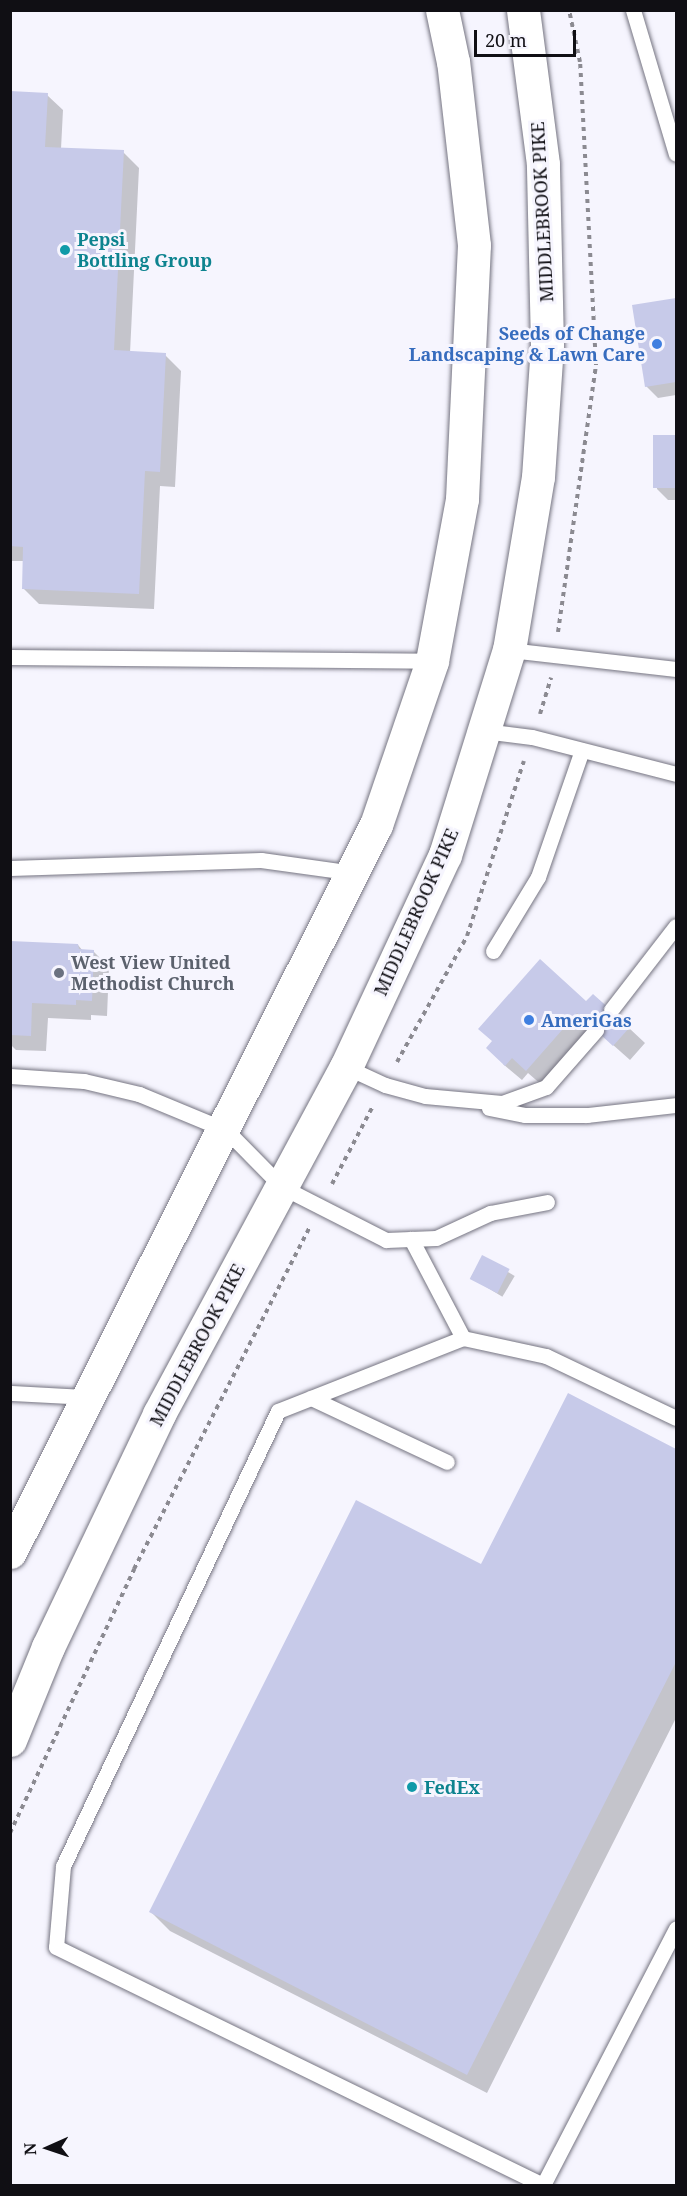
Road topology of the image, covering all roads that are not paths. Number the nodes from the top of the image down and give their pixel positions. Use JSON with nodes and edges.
{"nodes":[{"id":1,"x":442,"y":10,"type":"edge"},
{"id":2,"x":523,"y":10,"type":"edge"},
{"id":3,"x":633,"y":10,"type":"edge"},
{"id":4,"x":676,"y":154,"type":"edge"},
{"id":5,"x":509,"y":650,"type":"junction"},
{"id":6,"x":10,"y":657,"type":"edge"},
{"id":7,"x":432,"y":661,"type":"junction"},
{"id":8,"x":676,"y":669,"type":"edge"},
{"id":9,"x":484,"y":730,"type":"junction"},
{"id":10,"x":582,"y":750,"type":"junction"},
{"id":11,"x":676,"y":774,"type":"edge"},
{"id":12,"x":10,"y":868,"type":"edge"},
{"id":13,"x":353,"y":873,"type":"junction"},
{"id":14,"x":676,"y":926,"type":"edge"},
{"id":15,"x":492,"y":951,"type":"dead end"},
{"id":16,"x":611,"y":1010,"type":"dead end"},
{"id":17,"x":596,"y":1030,"type":"dead end"},
{"id":18,"x":346,"y":1067,"type":"junction"},
{"id":19,"x":10,"y":1076,"type":"edge"},
{"id":20,"x":425,"y":1096,"type":"junction"},
{"id":21,"x":676,"y":1105,"type":"edge"},
{"id":22,"x":226,"y":1130,"type":"junction"},
{"id":23,"x":282,"y":1186,"type":"junction"},
{"id":24,"x":547,"y":1202,"type":"dead end"},
{"id":25,"x":411,"y":1239,"type":"junction"},
{"id":26,"x":463,"y":1338,"type":"junction"},
{"id":27,"x":10,"y":1393,"type":"edge"},
{"id":28,"x":86,"y":1397,"type":"junction"},
{"id":29,"x":311,"y":1398,"type":"junction"},
{"id":30,"x":676,"y":1418,"type":"edge"},
{"id":31,"x":447,"y":1462,"type":"dead end"},
{"id":32,"x":10,"y":1552,"type":"edge"},
{"id":33,"x":10,"y":1740,"type":"edge"},
{"id":34,"x":676,"y":1928,"type":"edge"}],
"edges":[{"from":1,"to":7,"type":"main road"},
{"from":2,"to":5,"type":"main road","name":"MIDDLEBROOK PIKE"},
{"from":3,"to":4,"type":"lane"},
{"from":5,"to":8,"type":"lane"},
{"from":5,"to":9,"type":"main road","name":"MIDDLEBROOK PIKE"},
{"from":6,"to":7,"type":"lane"},
{"from":7,"to":13,"type":"main road"},
{"from":9,"to":10,"type":"lane"},
{"from":9,"to":18,"type":"main road","name":"MIDDLEBROOK PIKE"},
{"from":10,"to":11,"type":"lane"},
{"from":10,"to":15,"type":"lane"},
{"from":12,"to":13,"type":"lane"},
{"from":13,"to":22,"type":"main road"},
{"from":14,"to":16,"type":"lane"},
{"from":17,"to":20,"type":"lane"},
{"from":18,"to":20,"type":"lane"},
{"from":18,"to":23,"type":"main road","name":"MIDDLEBROOK PIKE"},
{"from":19,"to":22,"type":"lane"},
{"from":20,"to":21,"type":"lane"},
{"from":22,"to":23,"type":"lane"},
{"from":22,"to":28,"type":"main road"},
{"from":23,"to":25,"type":"lane"},
{"from":23,"to":33,"type":"main road","name":"MIDDLEBROOK PIKE"},
{"from":24,"to":25,"type":"lane"},
{"from":25,"to":26,"type":"lane"},
{"from":26,"to":29,"type":"lane"},
{"from":26,"to":30,"type":"lane"},
{"from":27,"to":28,"type":"lane"},
{"from":28,"to":32,"type":"main road"},
{"from":29,"to":31,"type":"lane"},
{"from":29,"to":34,"type":"lane"}]}
